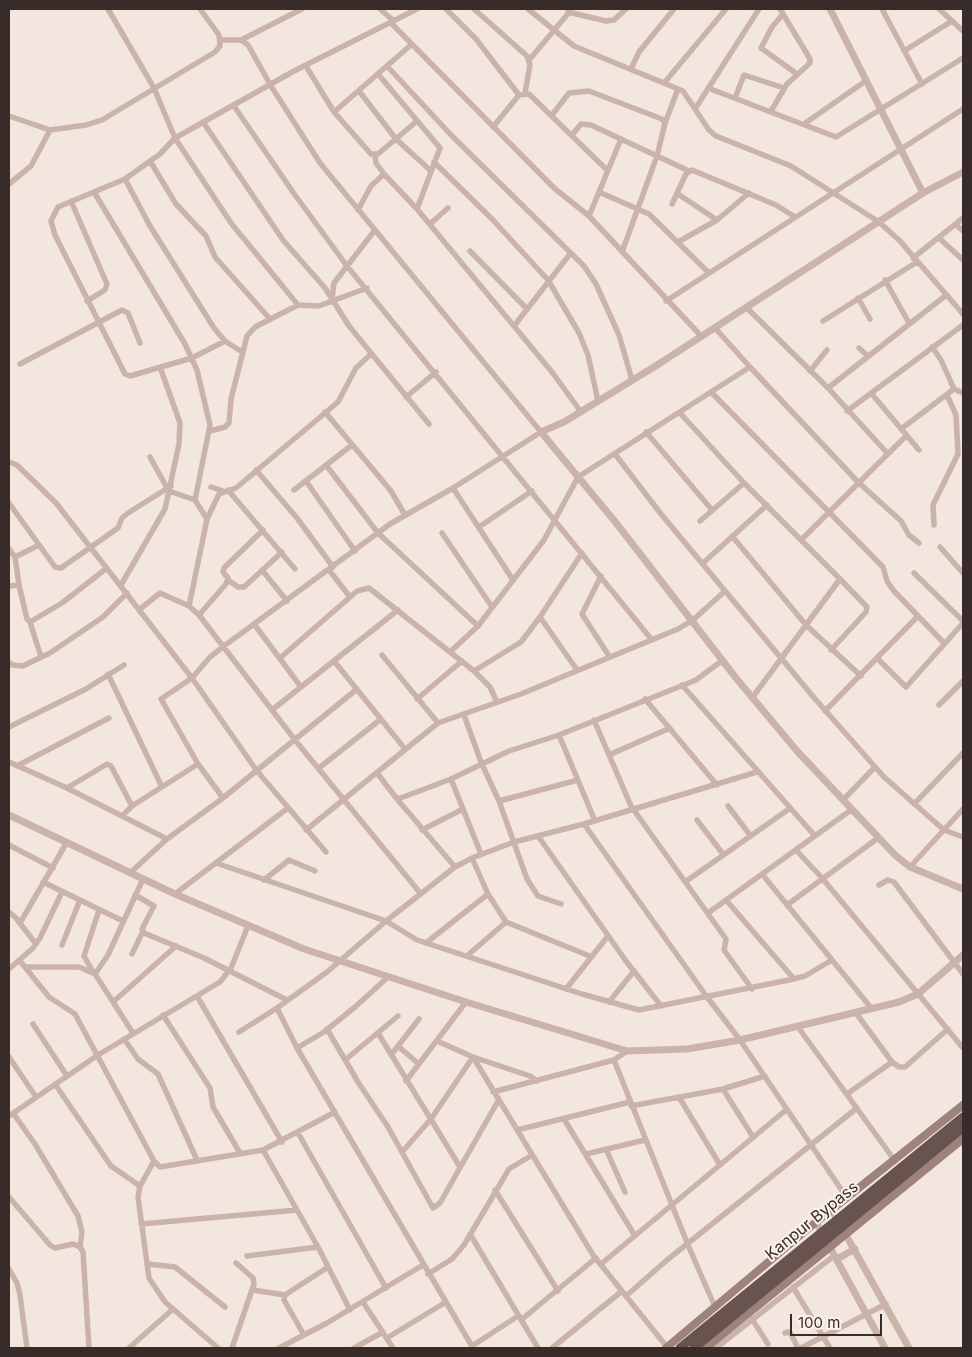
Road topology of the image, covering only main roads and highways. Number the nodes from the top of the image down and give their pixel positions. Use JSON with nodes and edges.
{"nodes":[{"id":1,"x":963,"y":1105,"type":"edge"},
{"id":2,"x":963,"y":1118,"type":"edge"},
{"id":3,"x":963,"y":1128,"type":"edge"},
{"id":4,"x":963,"y":1139,"type":"edge"},
{"id":5,"x":667,"y":1348,"type":"edge"},
{"id":6,"x":680,"y":1348,"type":"edge"},
{"id":7,"x":694,"y":1348,"type":"edge"},
{"id":8,"x":706,"y":1348,"type":"edge"}],
"edges":[{"from":1,"to":5,"type":"main road"},
{"from":2,"to":6,"type":"highway","name":"Kanpur Bypass","bridge":true},
{"from":3,"to":7,"type":"highway","name":"Kanpur Bypass","bridge":true},
{"from":4,"to":8,"type":"main road"}]}
